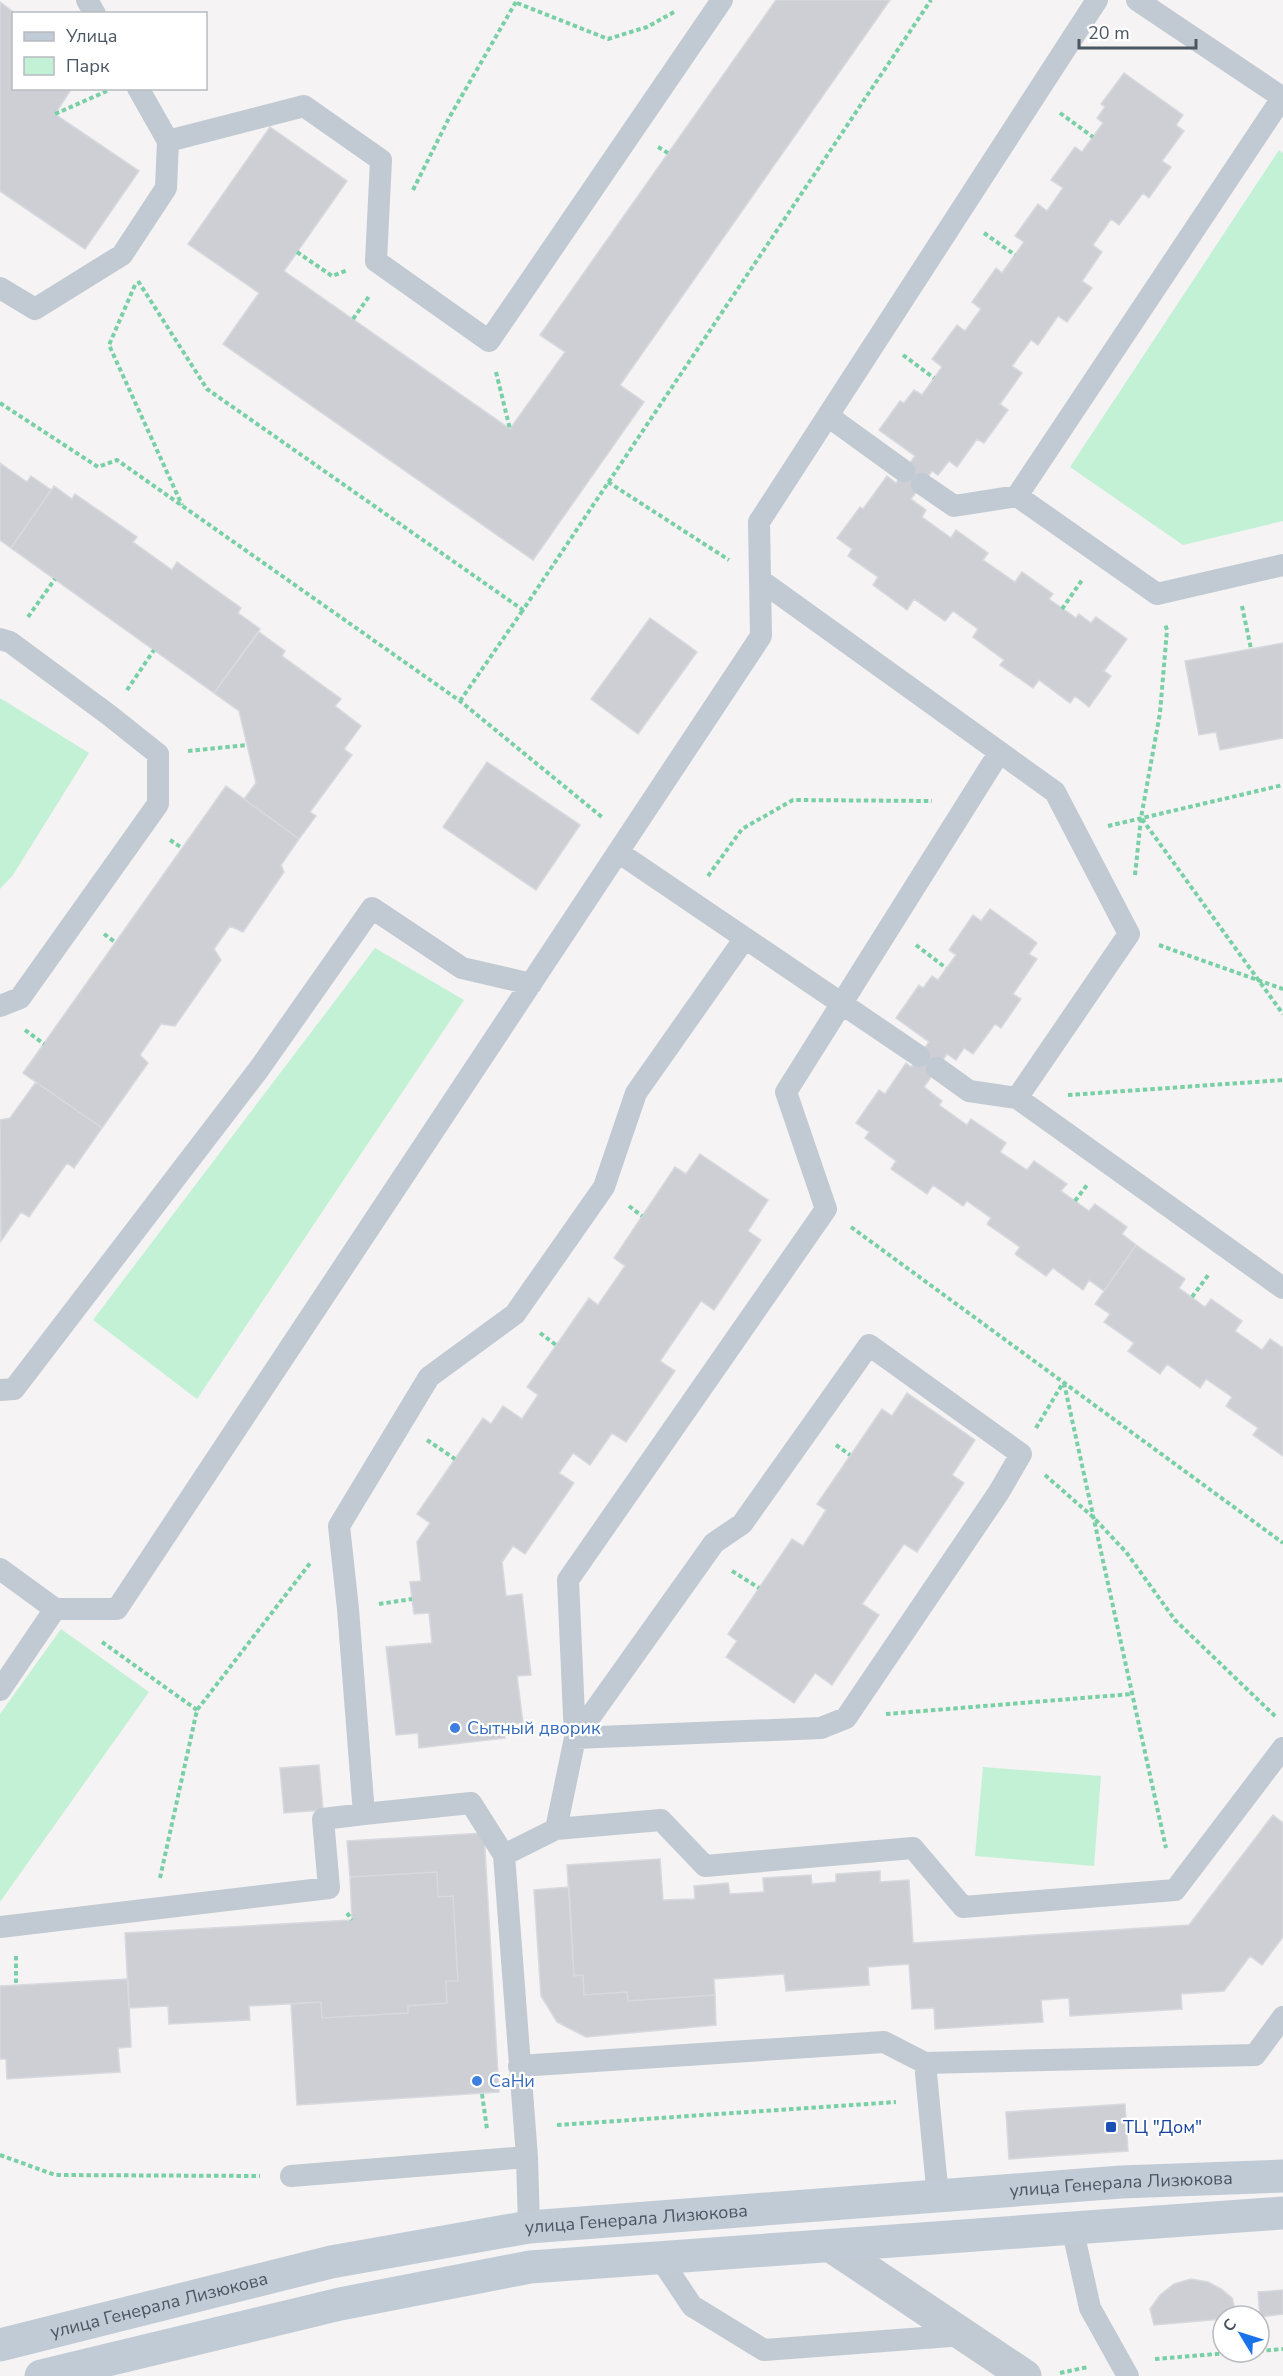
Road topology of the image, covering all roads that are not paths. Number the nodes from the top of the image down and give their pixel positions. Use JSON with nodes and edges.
{"nodes":[{"id":1,"x":723,"y":0,"type":"edge"},
{"id":2,"x":1097,"y":0,"type":"edge"},
{"id":3,"x":1137,"y":0,"type":"edge"},
{"id":4,"x":139,"y":90,"type":"edge"},
{"id":5,"x":1282,"y":98,"type":"edge"},
{"id":6,"x":168,"y":141,"type":"junction"},
{"id":7,"x":0,"y":288,"type":"edge"},
{"id":8,"x":828,"y":416,"type":"junction"},
{"id":9,"x":1017,"y":496,"type":"junction"},
{"id":10,"x":1283,"y":565,"type":"edge"},
{"id":11,"x":760,"y":580,"type":"junction"},
{"id":12,"x":5,"y":640,"type":"edge"},
{"id":13,"x":999,"y":753,"type":"junction"},
{"id":14,"x":622,"y":845,"type":"junction"},
{"id":15,"x":745,"y":938,"type":"junction"},
{"id":16,"x":531,"y":984,"type":"junction"},
{"id":17,"x":842,"y":1004,"type":"junction"},
{"id":18,"x":0,"y":1006,"type":"edge"},
{"id":19,"x":1017,"y":1098,"type":"junction"},
{"id":20,"x":1283,"y":1288,"type":"edge"},
{"id":21,"x":0,"y":1390,"type":"edge"},
{"id":22,"x":0,"y":1569,"type":"edge"},
{"id":23,"x":55,"y":1609,"type":"junction"},
{"id":24,"x":0,"y":1690,"type":"edge"},
{"id":25,"x":575,"y":1738,"type":"junction"},
{"id":26,"x":1283,"y":1748,"type":"edge"},
{"id":27,"x":364,"y":1814,"type":"junction"},
{"id":28,"x":556,"y":1829,"type":"junction"},
{"id":29,"x":504,"y":1855,"type":"junction"},
{"id":30,"x":0,"y":1927,"type":"edge"},
{"id":31,"x":1283,"y":2017,"type":"edge"},
{"id":32,"x":925,"y":2063,"type":"junction"},
{"id":33,"x":519,"y":2066,"type":"junction"},
{"id":34,"x":526,"y":2157,"type":"junction"},
{"id":35,"x":291,"y":2176,"type":"road end"},
{"id":36,"x":1283,"y":2176,"type":"edge"},
{"id":37,"x":938,"y":2198,"type":"junction"},
{"id":38,"x":1283,"y":2213,"type":"edge"},
{"id":39,"x":529,"y":2227,"type":"junction"},
{"id":40,"x":1072,"y":2227,"type":"junction"},
{"id":41,"x":831,"y":2246,"type":"junction"},
{"id":42,"x":660,"y":2258,"type":"junction"},
{"id":43,"x":964,"y":2335,"type":"junction"},
{"id":44,"x":0,"y":2345,"type":"edge"},
{"id":45,"x":1124,"y":2369,"type":"edge"},
{"id":46,"x":41,"y":2376,"type":"edge"},
{"id":47,"x":1025,"y":2376,"type":"edge"}],
"edges":[{"from":1,"to":6,"type":"lane"},
{"from":2,"to":8,"type":"lane"},
{"from":3,"to":5,"type":"lane"},
{"from":4,"to":6,"type":"lane"},
{"from":5,"to":9,"type":"lane"},
{"from":6,"to":7,"type":"lane"},
{"from":8,"to":9,"type":"lane"},
{"from":8,"to":11,"type":"lane"},
{"from":9,"to":10,"type":"lane"},
{"from":11,"to":13,"type":"lane"},
{"from":11,"to":14,"type":"lane"},
{"from":12,"to":18,"type":"lane"},
{"from":13,"to":17,"type":"lane"},
{"from":13,"to":19,"type":"lane"},
{"from":14,"to":15,"type":"lane"},
{"from":14,"to":16,"type":"lane"},
{"from":15,"to":17,"type":"lane"},
{"from":15,"to":27,"type":"lane"},
{"from":16,"to":21,"type":"lane"},
{"from":16,"to":23,"type":"lane"},
{"from":17,"to":19,"type":"lane"},
{"from":17,"to":25,"type":"lane"},
{"from":19,"to":20,"type":"lane"},
{"from":22,"to":23,"type":"lane"},
{"from":23,"to":24,"type":"lane"},
{"from":25,"to":25,"type":"lane"},
{"from":25,"to":28,"type":"lane"},
{"from":26,"to":28,"type":"lane"},
{"from":27,"to":29,"type":"lane"},
{"from":27,"to":30,"type":"lane"},
{"from":28,"to":29,"type":"lane"},
{"from":29,"to":33,"type":"lane"},
{"from":31,"to":32,"type":"lane"},
{"from":32,"to":33,"type":"lane"},
{"from":32,"to":37,"type":"lane"},
{"from":33,"to":34,"type":"lane"},
{"from":34,"to":35,"type":"lane"},
{"from":34,"to":39,"type":"lane"},
{"from":36,"to":37,"type":"main road","name":"улица Генерала Лизюкова"},
{"from":37,"to":39,"type":"main road","name":"улица Генерала Лизюкова"},
{"from":38,"to":40,"type":"main road","name":"улица Генерала Лизюкова"},
{"from":39,"to":44,"type":"main road","name":"улица Генерала Лизюкова"},
{"from":40,"to":41,"type":"main road","name":"улица Генерала Лизюкова"},
{"from":40,"to":45,"type":"lane"},
{"from":41,"to":42,"type":"main road","name":"улица Генерала Лизюкова"},
{"from":41,"to":43,"type":"street"},
{"from":42,"to":43,"type":"lane"},
{"from":42,"to":46,"type":"main road","name":"улица Генерала Лизюкова"},
{"from":43,"to":47,"type":"street"}]}
